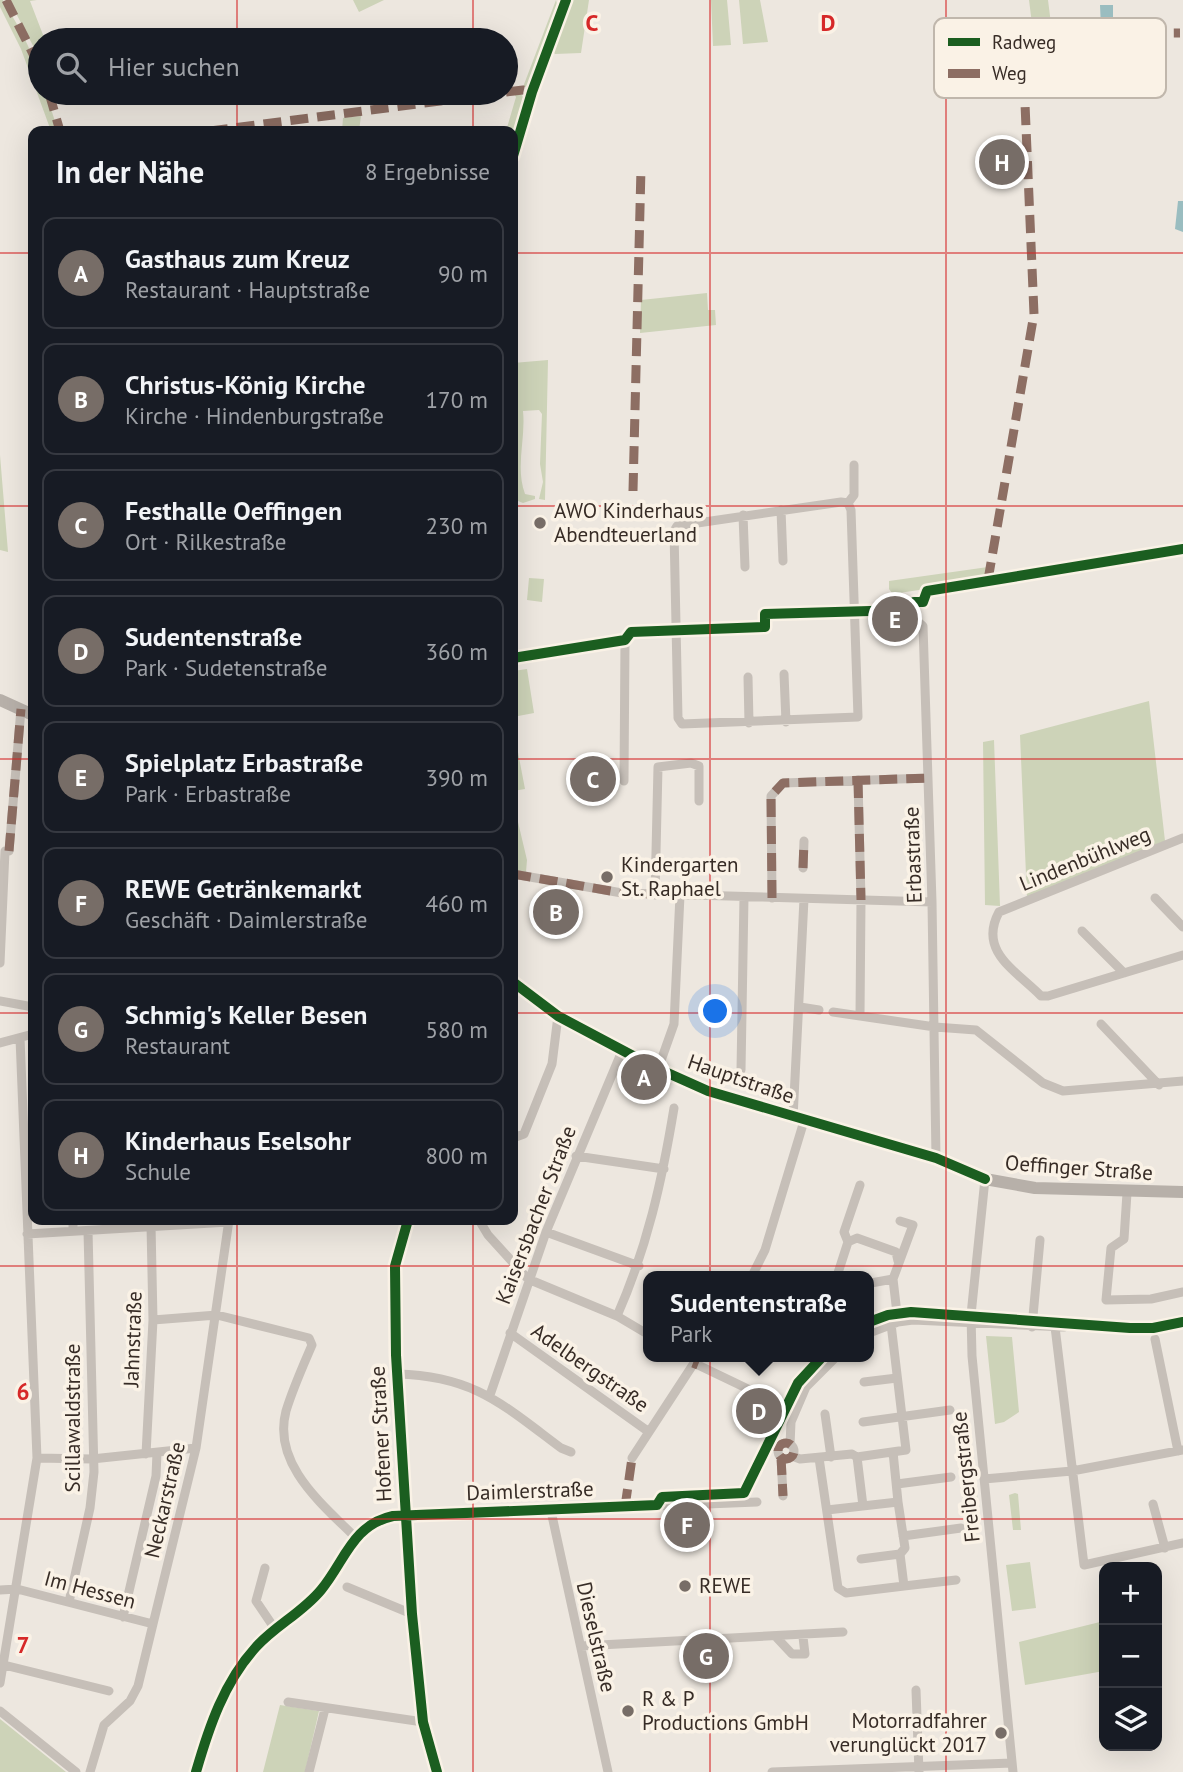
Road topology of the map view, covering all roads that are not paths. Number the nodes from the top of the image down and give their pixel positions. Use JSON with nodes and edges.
{"nodes":[{"id":1,"x":854,"y":465,"type":"dead end"},
{"id":2,"x":848,"y":503,"type":"junction"},
{"id":3,"x":781,"y":510,"type":"junction"},
{"id":4,"x":743,"y":515,"type":"junction"},
{"id":5,"x":783,"y":561,"type":"dead end"},
{"id":6,"x":744,"y":567,"type":"dead end"},
{"id":7,"x":854,"y":611,"type":"junction"},
{"id":8,"x":677,"y":631,"type":"junction"},
{"id":9,"x":628,"y":636,"type":"junction"},
{"id":10,"x":518,"y":656,"type":"edge"},
{"id":11,"x":784,"y":674,"type":"dead end"},
{"id":12,"x":748,"y":677,"type":"dead end"},
{"id":13,"x":0,"y":700,"type":"edge"},
{"id":14,"x":27,"y":712,"type":"edge"},
{"id":15,"x":786,"y":722,"type":"junction"},
{"id":16,"x":749,"y":723,"type":"junction"},
{"id":17,"x":928,"y":778,"type":"junction"},
{"id":18,"x":858,"y":780,"type":"junction"},
{"id":19,"x":624,"y":781,"type":"dead end"},
{"id":20,"x":699,"y":801,"type":"dead end"},
{"id":21,"x":1183,"y":838,"type":"edge"},
{"id":22,"x":804,"y":841,"type":"dead end"},
{"id":23,"x":803,"y":867,"type":"dead end"},
{"id":24,"x":518,"y":875,"type":"edge"},
{"id":25,"x":655,"y":895,"type":"junction"},
{"id":26,"x":680,"y":895,"type":"junction"},
{"id":27,"x":744,"y":897,"type":"junction"},
{"id":28,"x":772,"y":898,"type":"junction"},
{"id":29,"x":1156,"y":898,"type":"dead end"},
{"id":30,"x":804,"y":899,"type":"junction"},
{"id":31,"x":861,"y":900,"type":"junction"},
{"id":32,"x":932,"y":902,"type":"junction"},
{"id":33,"x":1183,"y":927,"type":"edge"},
{"id":34,"x":1082,"y":932,"type":"dead end"},
{"id":35,"x":1183,"y":955,"type":"edge"},
{"id":36,"x":0,"y":962,"type":"edge"},
{"id":37,"x":1124,"y":974,"type":"junction"},
{"id":38,"x":518,"y":986,"type":"edge"},
{"id":39,"x":0,"y":1001,"type":"edge"},
{"id":40,"x":28,"y":1006,"type":"edge"},
{"id":41,"x":800,"y":1007,"type":"junction"},
{"id":42,"x":819,"y":1010,"type":"dead end"},
{"id":43,"x":833,"y":1012,"type":"dead end"},
{"id":44,"x":558,"y":1016,"type":"junction"},
{"id":45,"x":860,"y":1016,"type":"junction"},
{"id":46,"x":1101,"y":1024,"type":"dead end"},
{"id":47,"x":935,"y":1027,"type":"junction"},
{"id":48,"x":28,"y":1036,"type":"edge"},
{"id":49,"x":20,"y":1038,"type":"junction"},
{"id":50,"x":0,"y":1043,"type":"edge"},
{"id":51,"x":622,"y":1051,"type":"junction"},
{"id":52,"x":658,"y":1069,"type":"junction"},
{"id":53,"x":741,"y":1070,"type":"dead end"},
{"id":54,"x":1183,"y":1081,"type":"edge"},
{"id":55,"x":1159,"y":1085,"type":"junction"},
{"id":56,"x":22,"y":1088,"type":"junction"},
{"id":57,"x":28,"y":1088,"type":"edge"},
{"id":58,"x":674,"y":1108,"type":"dead end"},
{"id":59,"x":798,"y":1120,"type":"junction"},
{"id":60,"x":518,"y":1136,"type":"edge"},
{"id":61,"x":576,"y":1156,"type":"junction"},
{"id":62,"x":936,"y":1158,"type":"junction"},
{"id":63,"x":664,"y":1169,"type":"junction"},
{"id":64,"x":985,"y":1179,"type":"junction"},
{"id":65,"x":860,"y":1185,"type":"dead end"},
{"id":66,"x":1183,"y":1192,"type":"edge"},
{"id":67,"x":1127,"y":1193,"type":"junction"},
{"id":68,"x":900,"y":1221,"type":"dead end"},
{"id":69,"x":73,"y":1225,"type":"edge"},
{"id":70,"x":125,"y":1225,"type":"edge"},
{"id":71,"x":151,"y":1225,"type":"edge"},
{"id":72,"x":228,"y":1225,"type":"edge"},
{"id":73,"x":407,"y":1225,"type":"edge"},
{"id":74,"x":482,"y":1225,"type":"edge"},
{"id":75,"x":73,"y":1231,"type":"junction"},
{"id":76,"x":89,"y":1231,"type":"junction"},
{"id":77,"x":546,"y":1231,"type":"junction"},
{"id":78,"x":27,"y":1234,"type":"junction"},
{"id":79,"x":1040,"y":1240,"type":"dead end"},
{"id":80,"x":848,"y":1242,"type":"junction"},
{"id":81,"x":899,"y":1264,"type":"junction"},
{"id":82,"x":639,"y":1266,"type":"junction"},
{"id":83,"x":754,"y":1271,"type":"edge"},
{"id":84,"x":839,"y":1271,"type":"edge"},
{"id":85,"x":528,"y":1279,"type":"junction"},
{"id":86,"x":893,"y":1279,"type":"junction"},
{"id":87,"x":874,"y":1282,"type":"edge"},
{"id":88,"x":1183,"y":1293,"type":"edge"},
{"id":89,"x":217,"y":1315,"type":"junction"},
{"id":90,"x":617,"y":1316,"type":"junction"},
{"id":91,"x":153,"y":1320,"type":"junction"},
{"id":92,"x":895,"y":1323,"type":"junction"},
{"id":93,"x":971,"y":1323,"type":"junction"},
{"id":94,"x":1068,"y":1323,"type":"dead end"},
{"id":95,"x":1032,"y":1327,"type":"junction"},
{"id":96,"x":1055,"y":1327,"type":"junction"},
{"id":97,"x":643,"y":1331,"type":"edge"},
{"id":98,"x":874,"y":1331,"type":"edge"},
{"id":99,"x":510,"y":1333,"type":"junction"},
{"id":100,"x":1155,"y":1339,"type":"dead end"},
{"id":101,"x":696,"y":1362,"type":"edge"},
{"id":102,"x":831,"y":1362,"type":"edge"},
{"id":103,"x":397,"y":1374,"type":"junction"},
{"id":104,"x":897,"y":1378,"type":"junction"},
{"id":105,"x":864,"y":1382,"type":"dead end"},
{"id":106,"x":490,"y":1395,"type":"junction"},
{"id":107,"x":950,"y":1410,"type":"dead end"},
{"id":108,"x":794,"y":1411,"type":"junction"},
{"id":109,"x":825,"y":1414,"type":"dead end"},
{"id":110,"x":903,"y":1415,"type":"junction"},
{"id":111,"x":863,"y":1422,"type":"dead end"},
{"id":112,"x":649,"y":1432,"type":"junction"},
{"id":113,"x":790,"y":1444,"type":"junction"},
{"id":114,"x":197,"y":1448,"type":"junction"},
{"id":115,"x":1180,"y":1451,"type":"edge"},
{"id":116,"x":571,"y":1452,"type":"dead end"},
{"id":117,"x":893,"y":1452,"type":"junction"},
{"id":118,"x":151,"y":1453,"type":"junction"},
{"id":119,"x":792,"y":1456,"type":"junction"},
{"id":120,"x":781,"y":1457,"type":"junction"},
{"id":121,"x":831,"y":1457,"type":"junction"},
{"id":122,"x":857,"y":1457,"type":"junction"},
{"id":123,"x":37,"y":1458,"type":"junction"},
{"id":124,"x":632,"y":1458,"type":"dead end"},
{"id":125,"x":819,"y":1458,"type":"junction"},
{"id":126,"x":92,"y":1459,"type":"junction"},
{"id":127,"x":1072,"y":1471,"type":"junction"},
{"id":128,"x":951,"y":1477,"type":"dead end"},
{"id":129,"x":984,"y":1479,"type":"junction"},
{"id":130,"x":897,"y":1484,"type":"junction"},
{"id":131,"x":783,"y":1496,"type":"dead end"},
{"id":132,"x":757,"y":1502,"type":"dead end"},
{"id":133,"x":898,"y":1502,"type":"junction"},
{"id":134,"x":1153,"y":1504,"type":"dead end"},
{"id":135,"x":863,"y":1506,"type":"junction"},
{"id":136,"x":827,"y":1510,"type":"junction"},
{"id":137,"x":551,"y":1511,"type":"junction"},
{"id":138,"x":405,"y":1516,"type":"junction"},
{"id":139,"x":961,"y":1528,"type":"dead end"},
{"id":140,"x":903,"y":1536,"type":"junction"},
{"id":141,"x":355,"y":1537,"type":"junction"},
{"id":142,"x":1183,"y":1543,"type":"edge"},
{"id":143,"x":1165,"y":1548,"type":"junction"},
{"id":144,"x":900,"y":1554,"type":"junction"},
{"id":145,"x":861,"y":1559,"type":"dead end"},
{"id":146,"x":265,"y":1568,"type":"dead end"},
{"id":147,"x":956,"y":1580,"type":"dead end"},
{"id":148,"x":904,"y":1586,"type":"junction"},
{"id":149,"x":348,"y":1587,"type":"dead end"},
{"id":150,"x":18,"y":1588,"type":"junction"},
{"id":151,"x":0,"y":1590,"type":"edge"},
{"id":152,"x":69,"y":1602,"type":"junction"},
{"id":153,"x":412,"y":1614,"type":"junction"},
{"id":154,"x":123,"y":1617,"type":"junction"},
{"id":155,"x":153,"y":1624,"type":"junction"},
{"id":156,"x":275,"y":1629,"type":"junction"},
{"id":157,"x":843,"y":1632,"type":"dead end"},
{"id":158,"x":803,"y":1637,"type":"junction"},
{"id":159,"x":777,"y":1638,"type":"junction"},
{"id":160,"x":581,"y":1646,"type":"junction"},
{"id":161,"x":4,"y":1664,"type":"junction"},
{"id":162,"x":0,"y":1683,"type":"edge"},
{"id":163,"x":109,"y":1690,"type":"dead end"},
{"id":164,"x":916,"y":1690,"type":"dead end"},
{"id":165,"x":288,"y":1702,"type":"dead end"},
{"id":166,"x":325,"y":1709,"type":"junction"},
{"id":167,"x":0,"y":1711,"type":"edge"},
{"id":168,"x":424,"y":1722,"type":"junction"},
{"id":169,"x":1012,"y":1767,"type":"edge"},
{"id":170,"x":918,"y":1769,"type":"edge"},
{"id":171,"x":76,"y":1772,"type":"edge"},
{"id":172,"x":90,"y":1772,"type":"edge"},
{"id":173,"x":196,"y":1772,"type":"edge"},
{"id":174,"x":309,"y":1772,"type":"edge"},
{"id":175,"x":437,"y":1772,"type":"edge"},
{"id":176,"x":608,"y":1772,"type":"edge"},
{"id":177,"x":772,"y":1772,"type":"edge"}],
"edges":[{"from":1,"to":2,"type":"street"},
{"from":2,"to":3,"type":"street"},
{"from":2,"to":7,"type":"street"},
{"from":3,"to":4,"type":"street"},
{"from":3,"to":5,"type":"street"},
{"from":4,"to":6,"type":"street"},
{"from":4,"to":8,"type":"street"},
{"from":7,"to":8,"type":"street","name":"Erbastraße"},
{"from":7,"to":15,"type":"street"},
{"from":7,"to":17,"type":"street","name":"Erbastraße"},
{"from":8,"to":9,"type":"street"},
{"from":8,"to":16,"type":"street"},
{"from":9,"to":10,"type":"street"},
{"from":9,"to":19,"type":"street"},
{"from":11,"to":15,"type":"street"},
{"from":12,"to":16,"type":"street"},
{"from":13,"to":14,"type":"street"},
{"from":14,"to":36,"type":"street"},
{"from":15,"to":16,"type":"street"},
{"from":17,"to":18,"type":"street"},
{"from":17,"to":32,"type":"street","name":"Erbastraße"},
{"from":18,"to":28,"type":"street"},
{"from":18,"to":31,"type":"street"},
{"from":20,"to":25,"type":"street"},
{"from":21,"to":37,"type":"street","name":"Lindenbühlweg"},
{"from":22,"to":23,"type":"street"},
{"from":24,"to":25,"type":"street"},
{"from":25,"to":26,"type":"street"},
{"from":26,"to":27,"type":"street"},
{"from":26,"to":52,"type":"street"},
{"from":27,"to":28,"type":"street"},
{"from":27,"to":53,"type":"street"},
{"from":28,"to":30,"type":"street"},
{"from":29,"to":33,"type":"street"},
{"from":30,"to":31,"type":"street"},
{"from":30,"to":41,"type":"street"},
{"from":31,"to":32,"type":"street"},
{"from":31,"to":45,"type":"street"},
{"from":32,"to":47,"type":"street","name":"Erbastraße"},
{"from":34,"to":37,"type":"street"},
{"from":35,"to":37,"type":"street"},
{"from":38,"to":44,"type":"street","name":"Hauptstraße"},
{"from":39,"to":40,"type":"street"},
{"from":41,"to":42,"type":"street"},
{"from":41,"to":59,"type":"street"},
{"from":43,"to":45,"type":"street"},
{"from":44,"to":51,"type":"street","name":"Hauptstraße"},
{"from":44,"to":60,"type":"street"},
{"from":45,"to":47,"type":"street"},
{"from":46,"to":55,"type":"street"},
{"from":47,"to":55,"type":"street"},
{"from":47,"to":62,"type":"street","name":"Erbastraße"},
{"from":48,"to":49,"type":"street"},
{"from":49,"to":50,"type":"street"},
{"from":49,"to":56,"type":"street"},
{"from":51,"to":52,"type":"street","name":"Hauptstraße"},
{"from":51,"to":61,"type":"street","name":"Kaisersbacher Straße"},
{"from":52,"to":59,"type":"street","name":"Hauptstraße"},
{"from":54,"to":55,"type":"street"},
{"from":56,"to":57,"type":"street"},
{"from":56,"to":78,"type":"street"},
{"from":58,"to":63,"type":"street"},
{"from":59,"to":62,"type":"street","name":"Hauptstraße"},
{"from":59,"to":83,"type":"street"},
{"from":61,"to":63,"type":"street"},
{"from":61,"to":77,"type":"street","name":"Kaisersbacher Straße"},
{"from":62,"to":64,"type":"street","name":"Oeffinger Straße"},
{"from":63,"to":82,"type":"street"},
{"from":64,"to":67,"type":"street","name":"Oeffinger Straße"},
{"from":64,"to":93,"type":"street","name":"Freibergstraße"},
{"from":65,"to":80,"type":"street"},
{"from":66,"to":67,"type":"street","name":"Oeffinger Straße"},
{"from":67,"to":88,"type":"street"},
{"from":68,"to":81,"type":"street"},
{"from":69,"to":75,"type":"street"},
{"from":70,"to":76,"type":"street"},
{"from":71,"to":91,"type":"street","name":"Jahnstraße"},
{"from":72,"to":89,"type":"street","name":"Neckarstraße"},
{"from":73,"to":103,"type":"street","name":"Hofener Straße"},
{"from":74,"to":85,"type":"street"},
{"from":75,"to":76,"type":"street"},
{"from":75,"to":78,"type":"street"},
{"from":76,"to":126,"type":"street","name":"Scillawaldstraße"},
{"from":77,"to":82,"type":"street"},
{"from":77,"to":85,"type":"street","name":"Kaisersbacher Straße"},
{"from":78,"to":123,"type":"street"},
{"from":79,"to":95,"type":"street"},
{"from":80,"to":81,"type":"street"},
{"from":80,"to":84,"type":"street"},
{"from":81,"to":86,"type":"street"},
{"from":82,"to":90,"type":"street"},
{"from":85,"to":90,"type":"street"},
{"from":85,"to":99,"type":"street","name":"Kaisersbacher Straße"},
{"from":86,"to":87,"type":"street"},
{"from":86,"to":92,"type":"street"},
{"from":89,"to":91,"type":"street"},
{"from":89,"to":114,"type":"street","name":"Neckarstraße"},
{"from":89,"to":141,"type":"street"},
{"from":90,"to":97,"type":"street"},
{"from":91,"to":118,"type":"street","name":"Jahnstraße"},
{"from":92,"to":93,"type":"street"},
{"from":92,"to":98,"type":"street"},
{"from":92,"to":104,"type":"street"},
{"from":93,"to":95,"type":"street"},
{"from":93,"to":129,"type":"street","name":"Freibergstraße"},
{"from":94,"to":96,"type":"street"},
{"from":95,"to":96,"type":"street"},
{"from":96,"to":127,"type":"street"},
{"from":99,"to":106,"type":"street","name":"Kaisersbacher Straße"},
{"from":99,"to":112,"type":"street","name":"Adelbergstraße"},
{"from":100,"to":115,"type":"street"},
{"from":101,"to":108,"type":"street"},
{"from":101,"to":112,"type":"street"},
{"from":102,"to":108,"type":"street"},
{"from":103,"to":106,"type":"street"},
{"from":103,"to":138,"type":"street","name":"Hofener Straße"},
{"from":104,"to":105,"type":"street"},
{"from":104,"to":110,"type":"street"},
{"from":106,"to":116,"type":"street"},
{"from":107,"to":110,"type":"street"},
{"from":108,"to":113,"type":"street"},
{"from":109,"to":121,"type":"street"},
{"from":110,"to":111,"type":"street"},
{"from":110,"to":117,"type":"street"},
{"from":112,"to":124,"type":"street"},
{"from":113,"to":119,"type":"street"},
{"from":113,"to":120,"type":"street"},
{"from":114,"to":118,"type":"street"},
{"from":114,"to":155,"type":"street","name":"Neckarstraße"},
{"from":115,"to":127,"type":"street"},
{"from":117,"to":122,"type":"street"},
{"from":117,"to":130,"type":"street"},
{"from":118,"to":126,"type":"street"},
{"from":118,"to":154,"type":"street","name":"Jahnstraße"},
{"from":119,"to":120,"type":"street"},
{"from":119,"to":125,"type":"street"},
{"from":120,"to":131,"type":"street"},
{"from":121,"to":122,"type":"street"},
{"from":121,"to":125,"type":"street"},
{"from":122,"to":135,"type":"street"},
{"from":123,"to":126,"type":"street"},
{"from":123,"to":150,"type":"street"},
{"from":125,"to":136,"type":"street"},
{"from":126,"to":152,"type":"street","name":"Scillawaldstraße"},
{"from":127,"to":129,"type":"street"},
{"from":127,"to":143,"type":"street"},
{"from":128,"to":130,"type":"street"},
{"from":129,"to":169,"type":"street","name":"Freibergstraße"},
{"from":130,"to":133,"type":"street"},
{"from":132,"to":137,"type":"street","name":"Daimlerstraße"},
{"from":133,"to":135,"type":"street"},
{"from":133,"to":140,"type":"street"},
{"from":134,"to":143,"type":"street"},
{"from":135,"to":136,"type":"street"},
{"from":136,"to":148,"type":"street"},
{"from":137,"to":138,"type":"street","name":"Daimlerstraße"},
{"from":137,"to":160,"type":"street","name":"Dieselstraße"},
{"from":138,"to":141,"type":"street","name":"Daimlerstraße"},
{"from":138,"to":153,"type":"street","name":"Hofener Straße"},
{"from":139,"to":140,"type":"street"},
{"from":140,"to":144,"type":"street"},
{"from":141,"to":156,"type":"street"},
{"from":142,"to":143,"type":"street"},
{"from":144,"to":145,"type":"street"},
{"from":144,"to":148,"type":"street"},
{"from":146,"to":156,"type":"street"},
{"from":147,"to":148,"type":"street"},
{"from":149,"to":153,"type":"street"},
{"from":150,"to":151,"type":"street"},
{"from":150,"to":152,"type":"street","name":"Im Hessen"},
{"from":150,"to":161,"type":"street"},
{"from":152,"to":154,"type":"street","name":"Im Hessen"},
{"from":153,"to":168,"type":"street","name":"Hofener Straße"},
{"from":154,"to":155,"type":"street","name":"Im Hessen"},
{"from":155,"to":172,"type":"street","name":"Neckarstraße"},
{"from":156,"to":173,"type":"street"},
{"from":157,"to":158,"type":"street"},
{"from":158,"to":159,"type":"street"},
{"from":158,"to":159,"type":"street"},
{"from":159,"to":160,"type":"street"},
{"from":160,"to":176,"type":"street","name":"Dieselstraße"},
{"from":161,"to":162,"type":"street"},
{"from":161,"to":163,"type":"street"},
{"from":164,"to":170,"type":"street"},
{"from":165,"to":166,"type":"street"},
{"from":166,"to":168,"type":"street"},
{"from":166,"to":174,"type":"street"},
{"from":167,"to":171,"type":"street"},
{"from":168,"to":175,"type":"street","name":"Hofener Straße"},
{"from":169,"to":170,"type":"street"},
{"from":170,"to":177,"type":"street"}]}
